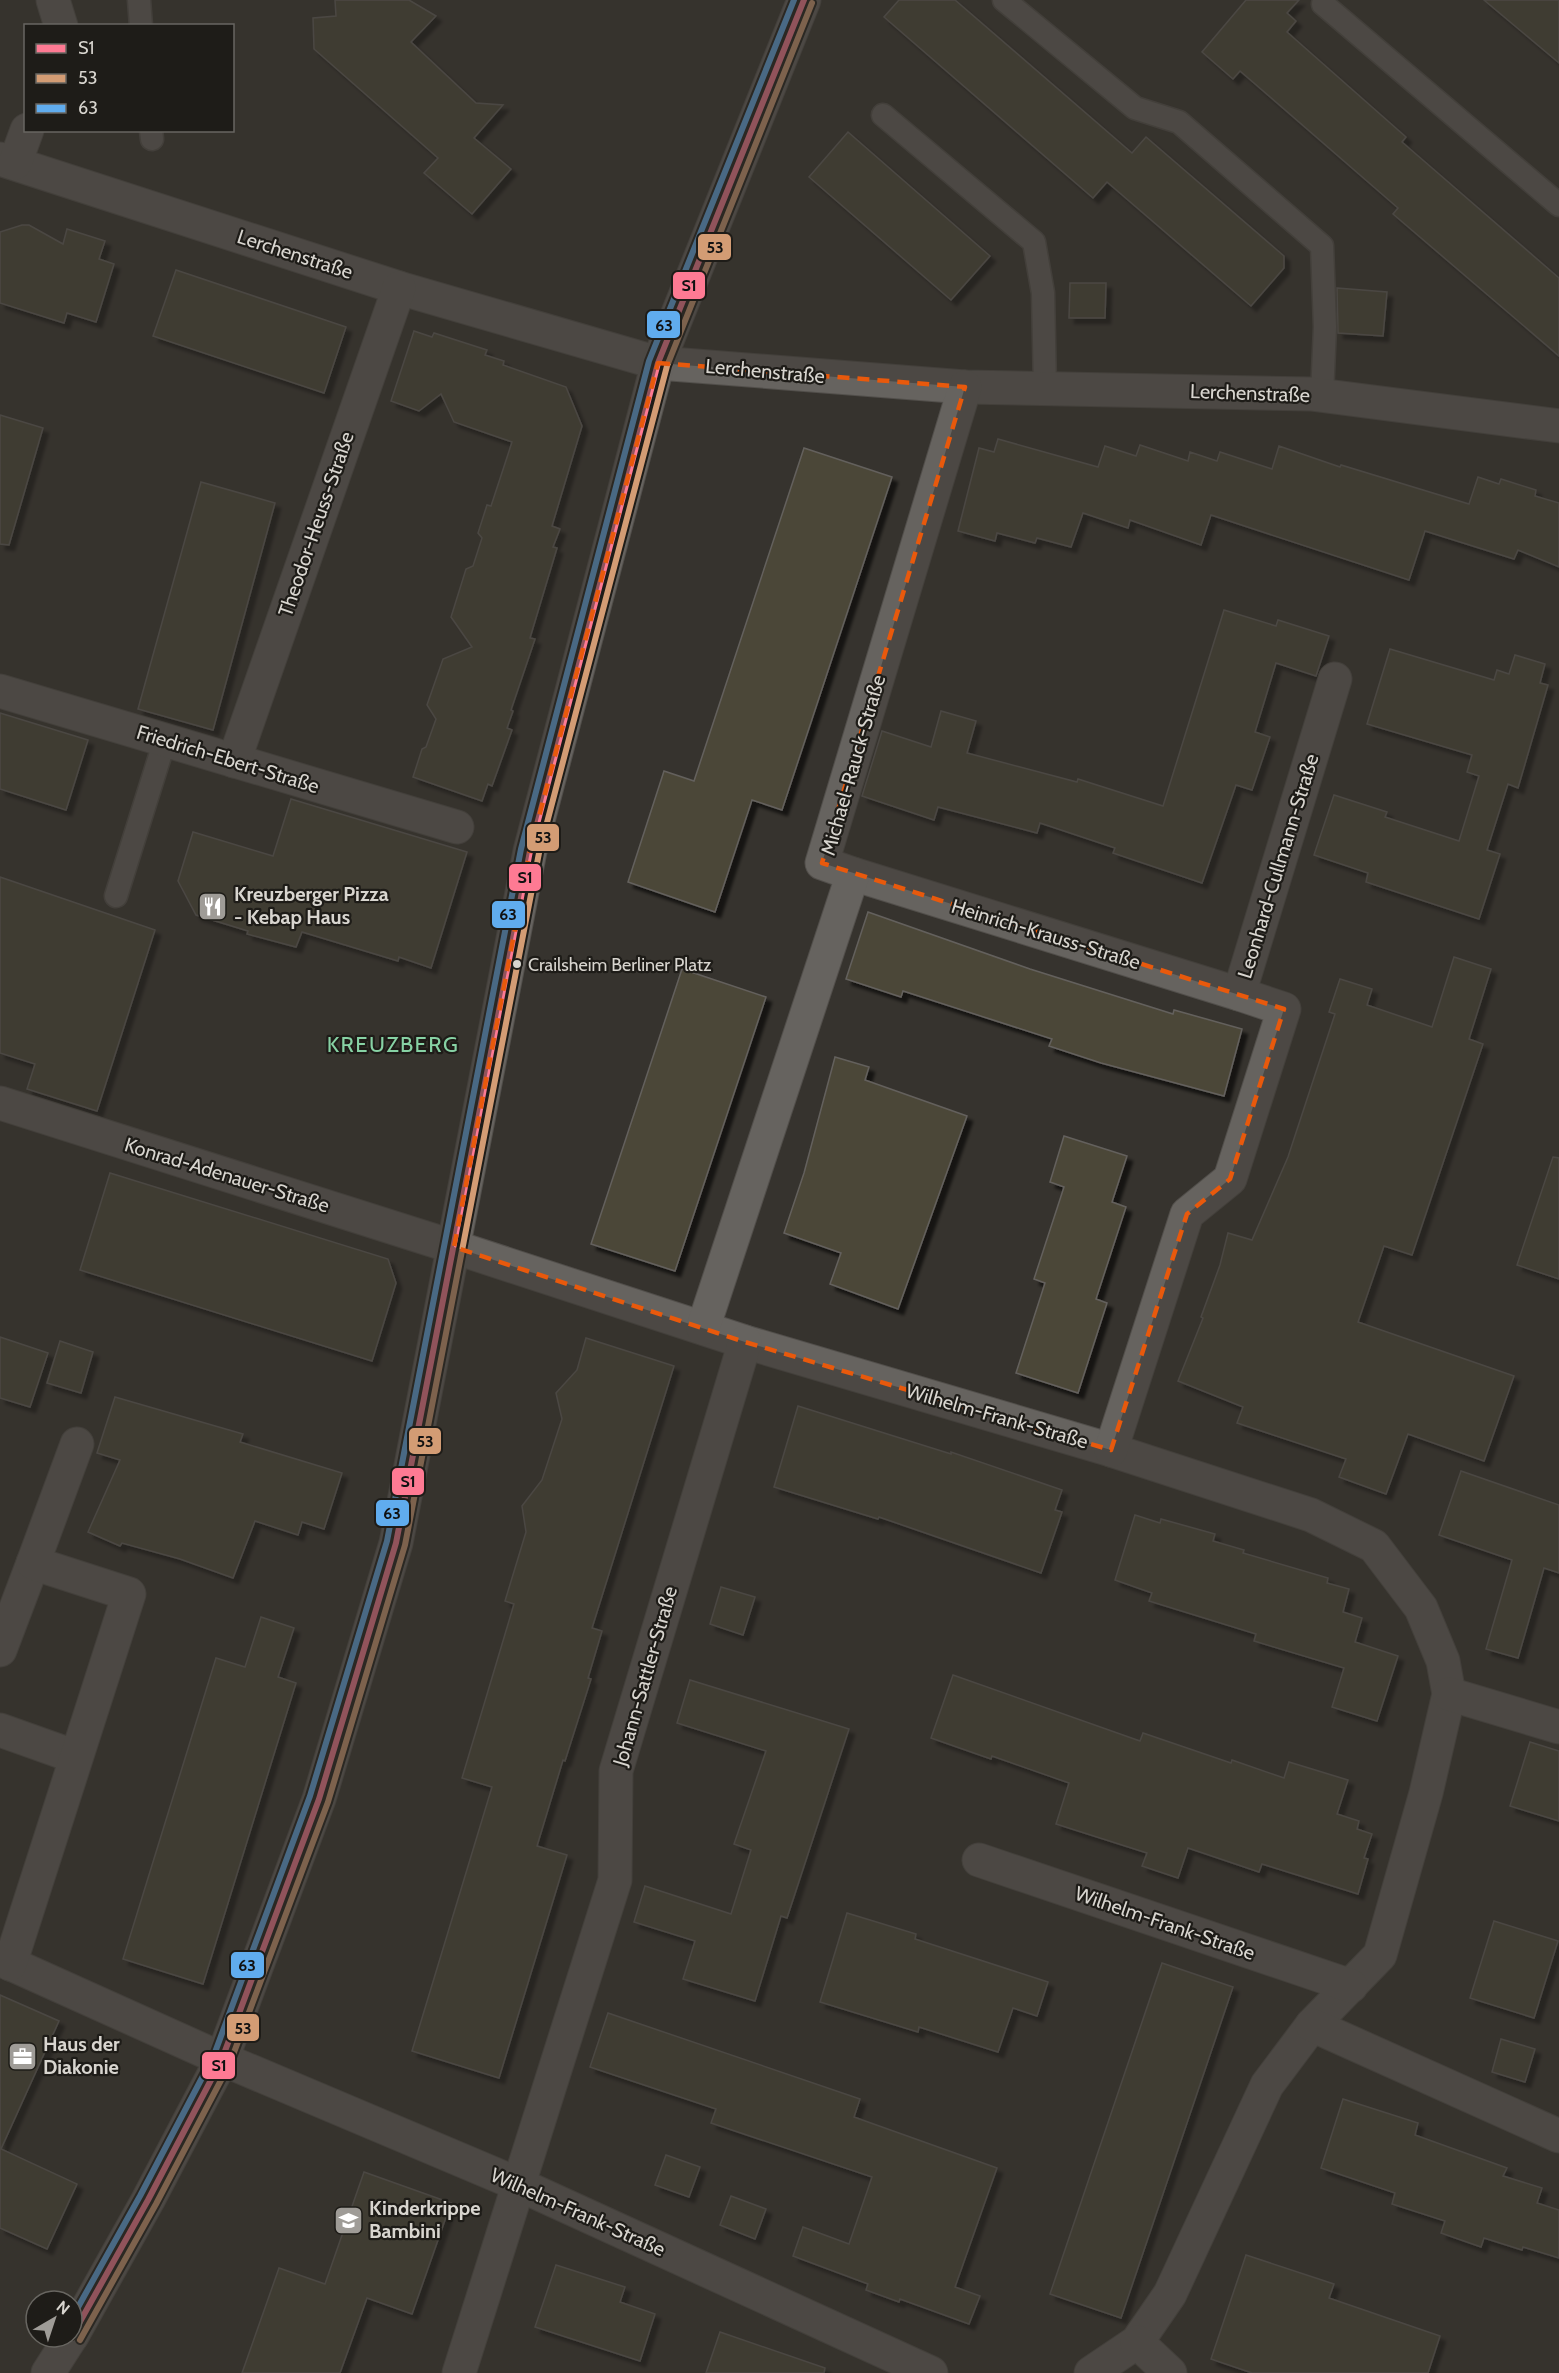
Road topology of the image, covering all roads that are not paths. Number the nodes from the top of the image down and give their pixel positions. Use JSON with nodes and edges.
{"nodes":[{"id":1,"x":53,"y":0,"type":"edge"},
{"id":2,"x":139,"y":0,"type":"edge"},
{"id":3,"x":804,"y":0,"type":"edge"},
{"id":4,"x":1004,"y":0,"type":"edge"},
{"id":5,"x":1323,"y":4,"type":"dead end"},
{"id":6,"x":60,"y":24,"type":"edge"},
{"id":7,"x":141,"y":24,"type":"edge"},
{"id":8,"x":883,"y":115,"type":"dead end"},
{"id":9,"x":26,"y":132,"type":"edge"},
{"id":10,"x":8,"y":161,"type":"edge"},
{"id":11,"x":1559,"y":205,"type":"edge"},
{"id":12,"x":399,"y":288,"type":"junction"},
{"id":13,"x":658,"y":363,"type":"junction"},
{"id":14,"x":965,"y":387,"type":"junction"},
{"id":15,"x":1045,"y":388,"type":"junction"},
{"id":16,"x":1322,"y":395,"type":"junction"},
{"id":17,"x":1559,"y":426,"type":"edge"},
{"id":18,"x":1335,"y":679,"type":"dead end"},
{"id":19,"x":0,"y":691,"type":"edge"},
{"id":20,"x":165,"y":740,"type":"junction"},
{"id":21,"x":234,"y":760,"type":"junction"},
{"id":22,"x":456,"y":827,"type":"dead end"},
{"id":23,"x":853,"y":874,"type":"junction"},
{"id":24,"x":116,"y":896,"type":"dead end"},
{"id":25,"x":1239,"y":994,"type":"junction"},
{"id":26,"x":0,"y":1103,"type":"edge"},
{"id":27,"x":454,"y":1246,"type":"junction"},
{"id":28,"x":703,"y":1328,"type":"junction"},
{"id":29,"x":745,"y":1342,"type":"junction"},
{"id":30,"x":77,"y":1444,"type":"dead end"},
{"id":31,"x":1111,"y":1450,"type":"junction"},
{"id":32,"x":33,"y":1563,"type":"junction"},
{"id":33,"x":0,"y":1650,"type":"edge"},
{"id":34,"x":1449,"y":1694,"type":"junction"},
{"id":35,"x":1559,"y":1727,"type":"edge"},
{"id":36,"x":0,"y":1730,"type":"edge"},
{"id":37,"x":76,"y":1757,"type":"junction"},
{"id":38,"x":979,"y":1860,"type":"dead end"},
{"id":39,"x":5,"y":1962,"type":"edge"},
{"id":40,"x":1351,"y":1986,"type":"junction"},
{"id":41,"x":1312,"y":2025,"type":"junction"},
{"id":42,"x":222,"y":2059,"type":"junction"},
{"id":43,"x":1559,"y":2136,"type":"edge"},
{"id":44,"x":520,"y":2185,"type":"junction"},
{"id":45,"x":84,"y":2315,"type":"edge"},
{"id":46,"x":1137,"y":2342,"type":"junction"},
{"id":47,"x":64,"y":2349,"type":"edge"},
{"id":48,"x":48,"y":2373,"type":"edge"},
{"id":49,"x":459,"y":2373,"type":"edge"},
{"id":50,"x":932,"y":2373,"type":"edge"},
{"id":51,"x":1091,"y":2373,"type":"edge"},
{"id":52,"x":1170,"y":2373,"type":"edge"}],
"edges":[{"from":1,"to":6,"type":"street"},
{"from":2,"to":7,"type":"lane"},
{"from":3,"to":13,"type":"street"},
{"from":4,"to":16,"type":"lane"},
{"from":5,"to":11,"type":"lane"},
{"from":8,"to":15,"type":"lane"},
{"from":9,"to":10,"type":"street"},
{"from":10,"to":12,"type":"street","name":"Lerchenstraße"},
{"from":12,"to":13,"type":"street","name":"Lerchenstraße"},
{"from":12,"to":21,"type":"street","name":"Theodor-Heuss-Straße"},
{"from":13,"to":14,"type":"street","name":"Lerchenstraße"},
{"from":13,"to":27,"type":"street"},
{"from":14,"to":15,"type":"street","name":"Lerchenstraße"},
{"from":14,"to":23,"type":"street","name":"Michael-Rauck-Straße"},
{"from":15,"to":16,"type":"street","name":"Lerchenstraße"},
{"from":16,"to":17,"type":"street","name":"Lerchenstraße"},
{"from":18,"to":25,"type":"street","name":"Leonhard-Cullmann-Straße"},
{"from":19,"to":20,"type":"street","name":"Friedrich-Ebert-Straße"},
{"from":20,"to":21,"type":"street","name":"Friedrich-Ebert-Straße"},
{"from":20,"to":24,"type":"lane"},
{"from":21,"to":22,"type":"street","name":"Friedrich-Ebert-Straße"},
{"from":23,"to":25,"type":"street","name":"Heinrich-Krauss-Straße"},
{"from":23,"to":28,"type":"street","name":"Michael-Rauck-Straße"},
{"from":25,"to":31,"type":"street","name":"Leonhard-Cullmann-Straße"},
{"from":26,"to":27,"type":"street","name":"Konrad-Adenauer-Straße"},
{"from":27,"to":28,"type":"street","name":"Wilhelm-Frank-Straße"},
{"from":27,"to":42,"type":"street"},
{"from":28,"to":29,"type":"street","name":"Wilhelm-Frank-Straße"},
{"from":29,"to":31,"type":"street","name":"Wilhelm-Frank-Straße"},
{"from":29,"to":44,"type":"street","name":"Johann-Sattler-Straße"},
{"from":30,"to":32,"type":"street"},
{"from":31,"to":34,"type":"street","name":"Wilhelm-Frank-Straße"},
{"from":32,"to":33,"type":"street"},
{"from":32,"to":37,"type":"street"},
{"from":34,"to":35,"type":"street"},
{"from":34,"to":40,"type":"street","name":"Wilhelm-Frank-Straße"},
{"from":36,"to":37,"type":"street"},
{"from":37,"to":39,"type":"street"},
{"from":38,"to":40,"type":"street","name":"Wilhelm-Frank-Straße"},
{"from":39,"to":42,"type":"street","name":"Wilhelm-Frank-Straße"},
{"from":40,"to":41,"type":"street","name":"Wilhelm-Frank-Straße"},
{"from":41,"to":43,"type":"street"},
{"from":41,"to":46,"type":"street","name":"Wilhelm-Frank-Straße"},
{"from":42,"to":44,"type":"street","name":"Wilhelm-Frank-Straße"},
{"from":42,"to":45,"type":"street"},
{"from":44,"to":49,"type":"street","name":"Johann-Sattler-Straße"},
{"from":44,"to":50,"type":"street","name":"Wilhelm-Frank-Straße"},
{"from":46,"to":51,"type":"street","name":"Wilhelm-Frank-Straße"},
{"from":46,"to":52,"type":"street"},
{"from":47,"to":48,"type":"street"}]}
